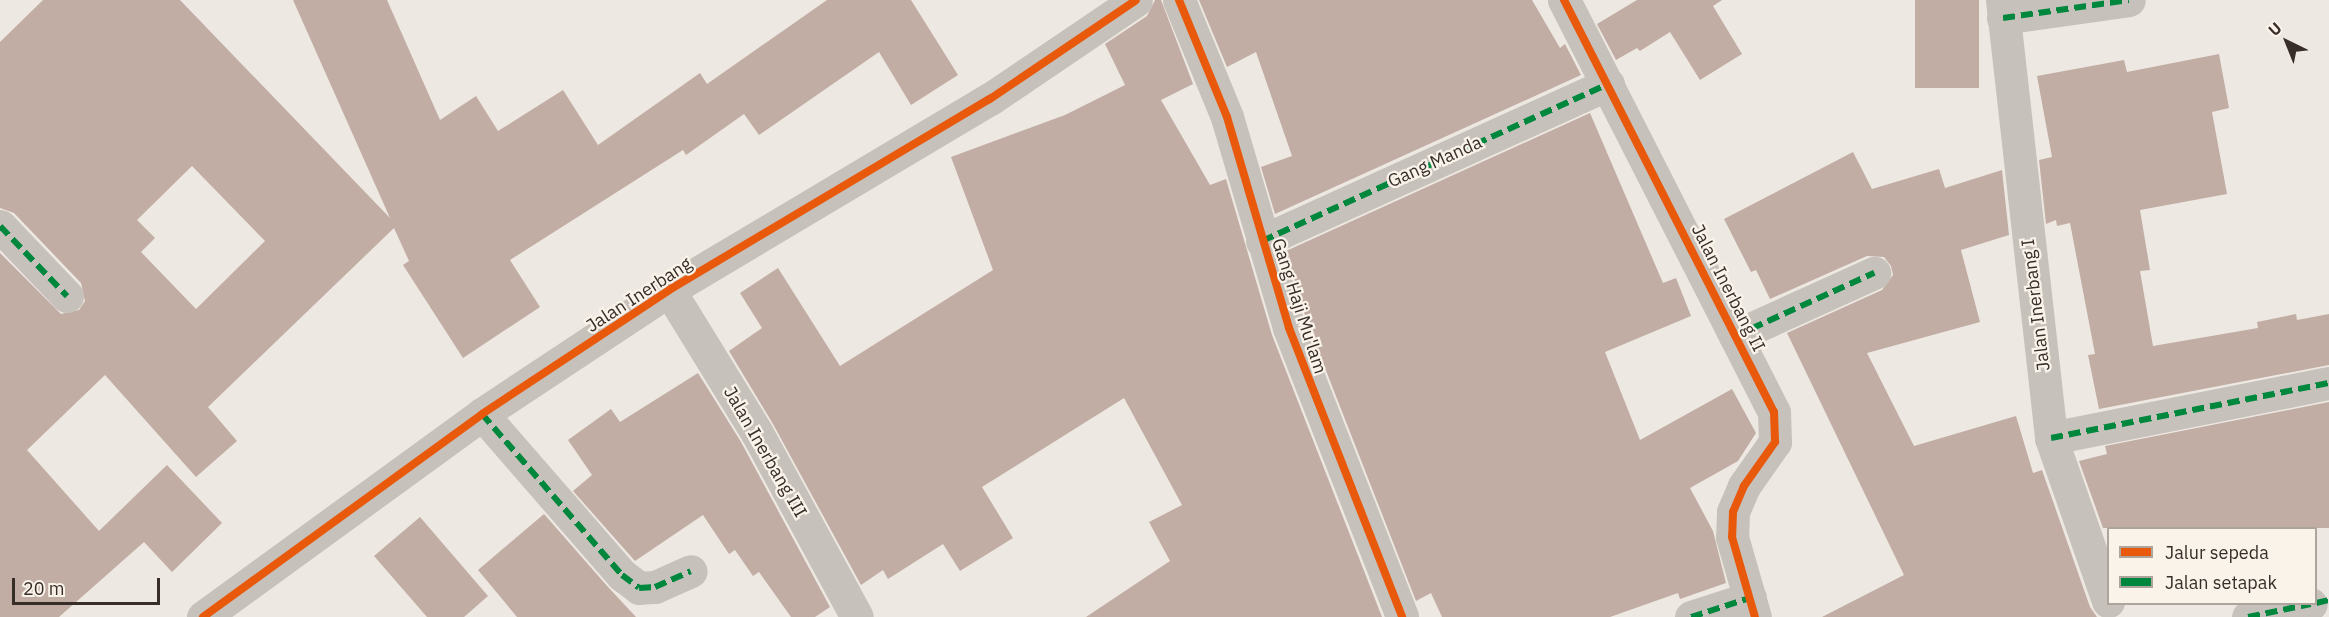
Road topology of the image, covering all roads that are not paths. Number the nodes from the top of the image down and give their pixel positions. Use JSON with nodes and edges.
{"nodes":[{"id":1,"x":1136,"y":0,"type":"edge"},
{"id":2,"x":1179,"y":0,"type":"edge"},
{"id":3,"x":1564,"y":0,"type":"edge"},
{"id":4,"x":2129,"y":0,"type":"edge"},
{"id":5,"x":2003,"y":9,"type":"edge"},
{"id":6,"x":1608,"y":84,"type":"junction"},
{"id":7,"x":0,"y":226,"type":"edge"},
{"id":8,"x":1262,"y":241,"type":"junction"},
{"id":9,"x":1874,"y":273,"type":"dead end"},
{"id":10,"x":669,"y":290,"type":"junction"},
{"id":11,"x":67,"y":296,"type":"dead end"},
{"id":12,"x":1736,"y":336,"type":"junction"},
{"id":13,"x":2329,"y":383,"type":"edge"},
{"id":14,"x":482,"y":414,"type":"junction"},
{"id":15,"x":2051,"y":438,"type":"junction"},
{"id":16,"x":691,"y":571,"type":"dead end"},
{"id":17,"x":2107,"y":596,"type":"edge"},
{"id":18,"x":2304,"y":605,"type":"edge"},
{"id":19,"x":1752,"y":608,"type":"edge"},
{"id":20,"x":214,"y":614,"type":"edge"},
{"id":21,"x":857,"y":617,"type":"edge"},
{"id":22,"x":1402,"y":617,"type":"edge"},
{"id":23,"x":1691,"y":617,"type":"edge"},
{"id":24,"x":2248,"y":617,"type":"edge"}],
"edges":[{"from":1,"to":10,"type":"street","name":"Jalan Inerbang"},
{"from":2,"to":8,"type":"street","name":"Gang Haji Mu'lam"},
{"from":3,"to":6,"type":"street","name":"Jalan Inerbang II"},
{"from":4,"to":5,"type":"street"},
{"from":5,"to":15,"type":"street","name":"Jalan Inerbang I"},
{"from":6,"to":8,"type":"street","name":"Gang Manda"},
{"from":6,"to":12,"type":"street","name":"Jalan Inerbang II"},
{"from":7,"to":11,"type":"street"},
{"from":8,"to":22,"type":"street","name":"Gang Haji Mu'lam"},
{"from":9,"to":12,"type":"street"},
{"from":10,"to":14,"type":"street","name":"Jalan Inerbang"},
{"from":10,"to":21,"type":"street","name":"Jalan Inerbang III"},
{"from":12,"to":19,"type":"street","name":"Jalan Inerbang II"},
{"from":13,"to":15,"type":"street"},
{"from":14,"to":16,"type":"street"},
{"from":14,"to":20,"type":"street","name":"Jalan Inerbang"},
{"from":15,"to":17,"type":"street","name":"Jalan Inerbang I"},
{"from":18,"to":24,"type":"street"},
{"from":19,"to":23,"type":"street"}]}
